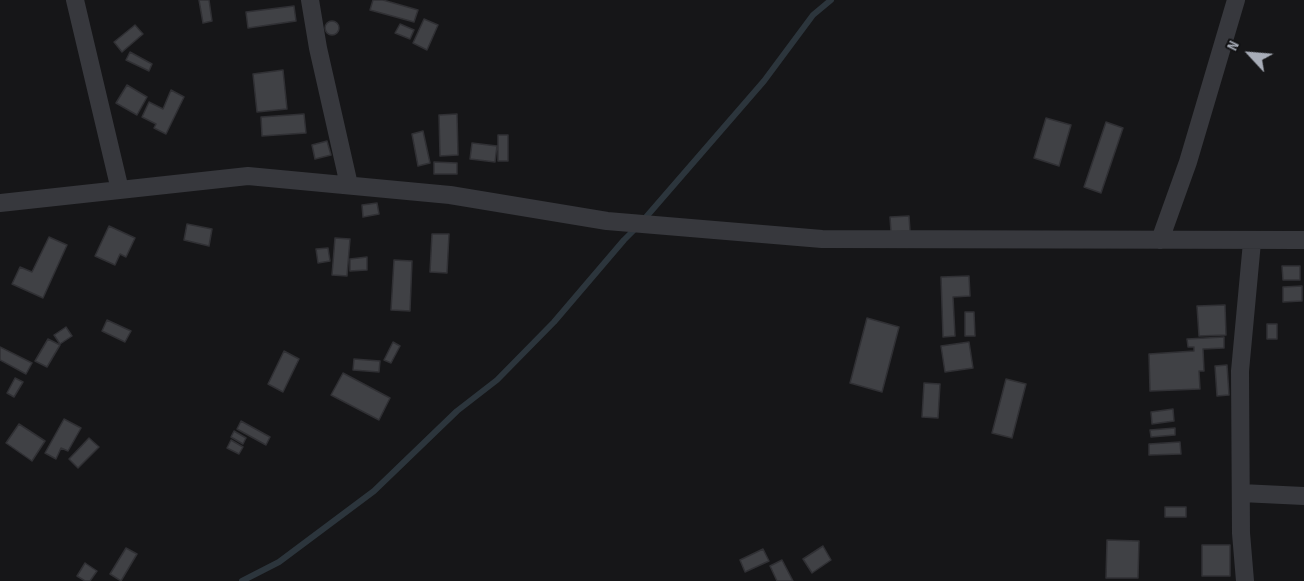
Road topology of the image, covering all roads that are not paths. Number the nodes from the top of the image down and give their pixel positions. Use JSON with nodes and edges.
{"nodes":[{"id":1,"x":75,"y":0,"type":"edge"},
{"id":2,"x":310,"y":0,"type":"edge"},
{"id":3,"x":1236,"y":0,"type":"edge"},
{"id":4,"x":349,"y":185,"type":"junction"},
{"id":5,"x":120,"y":190,"type":"junction"},
{"id":6,"x":0,"y":204,"type":"edge"},
{"id":7,"x":1160,"y":240,"type":"junction"},
{"id":8,"x":1304,"y":240,"type":"edge"},
{"id":9,"x":1252,"y":242,"type":"junction"},
{"id":10,"x":1241,"y":494,"type":"junction"},
{"id":11,"x":1304,"y":496,"type":"edge"},
{"id":12,"x":1245,"y":581,"type":"edge"}],
"edges":[{"from":1,"to":5,"type":"street"},
{"from":2,"to":4,"type":"street"},
{"from":3,"to":7,"type":"street"},
{"from":4,"to":5,"type":"street"},
{"from":4,"to":7,"type":"street"},
{"from":5,"to":6,"type":"street"},
{"from":7,"to":9,"type":"street"},
{"from":8,"to":9,"type":"street"},
{"from":9,"to":10,"type":"street"},
{"from":10,"to":11,"type":"street"},
{"from":10,"to":12,"type":"street"}]}
